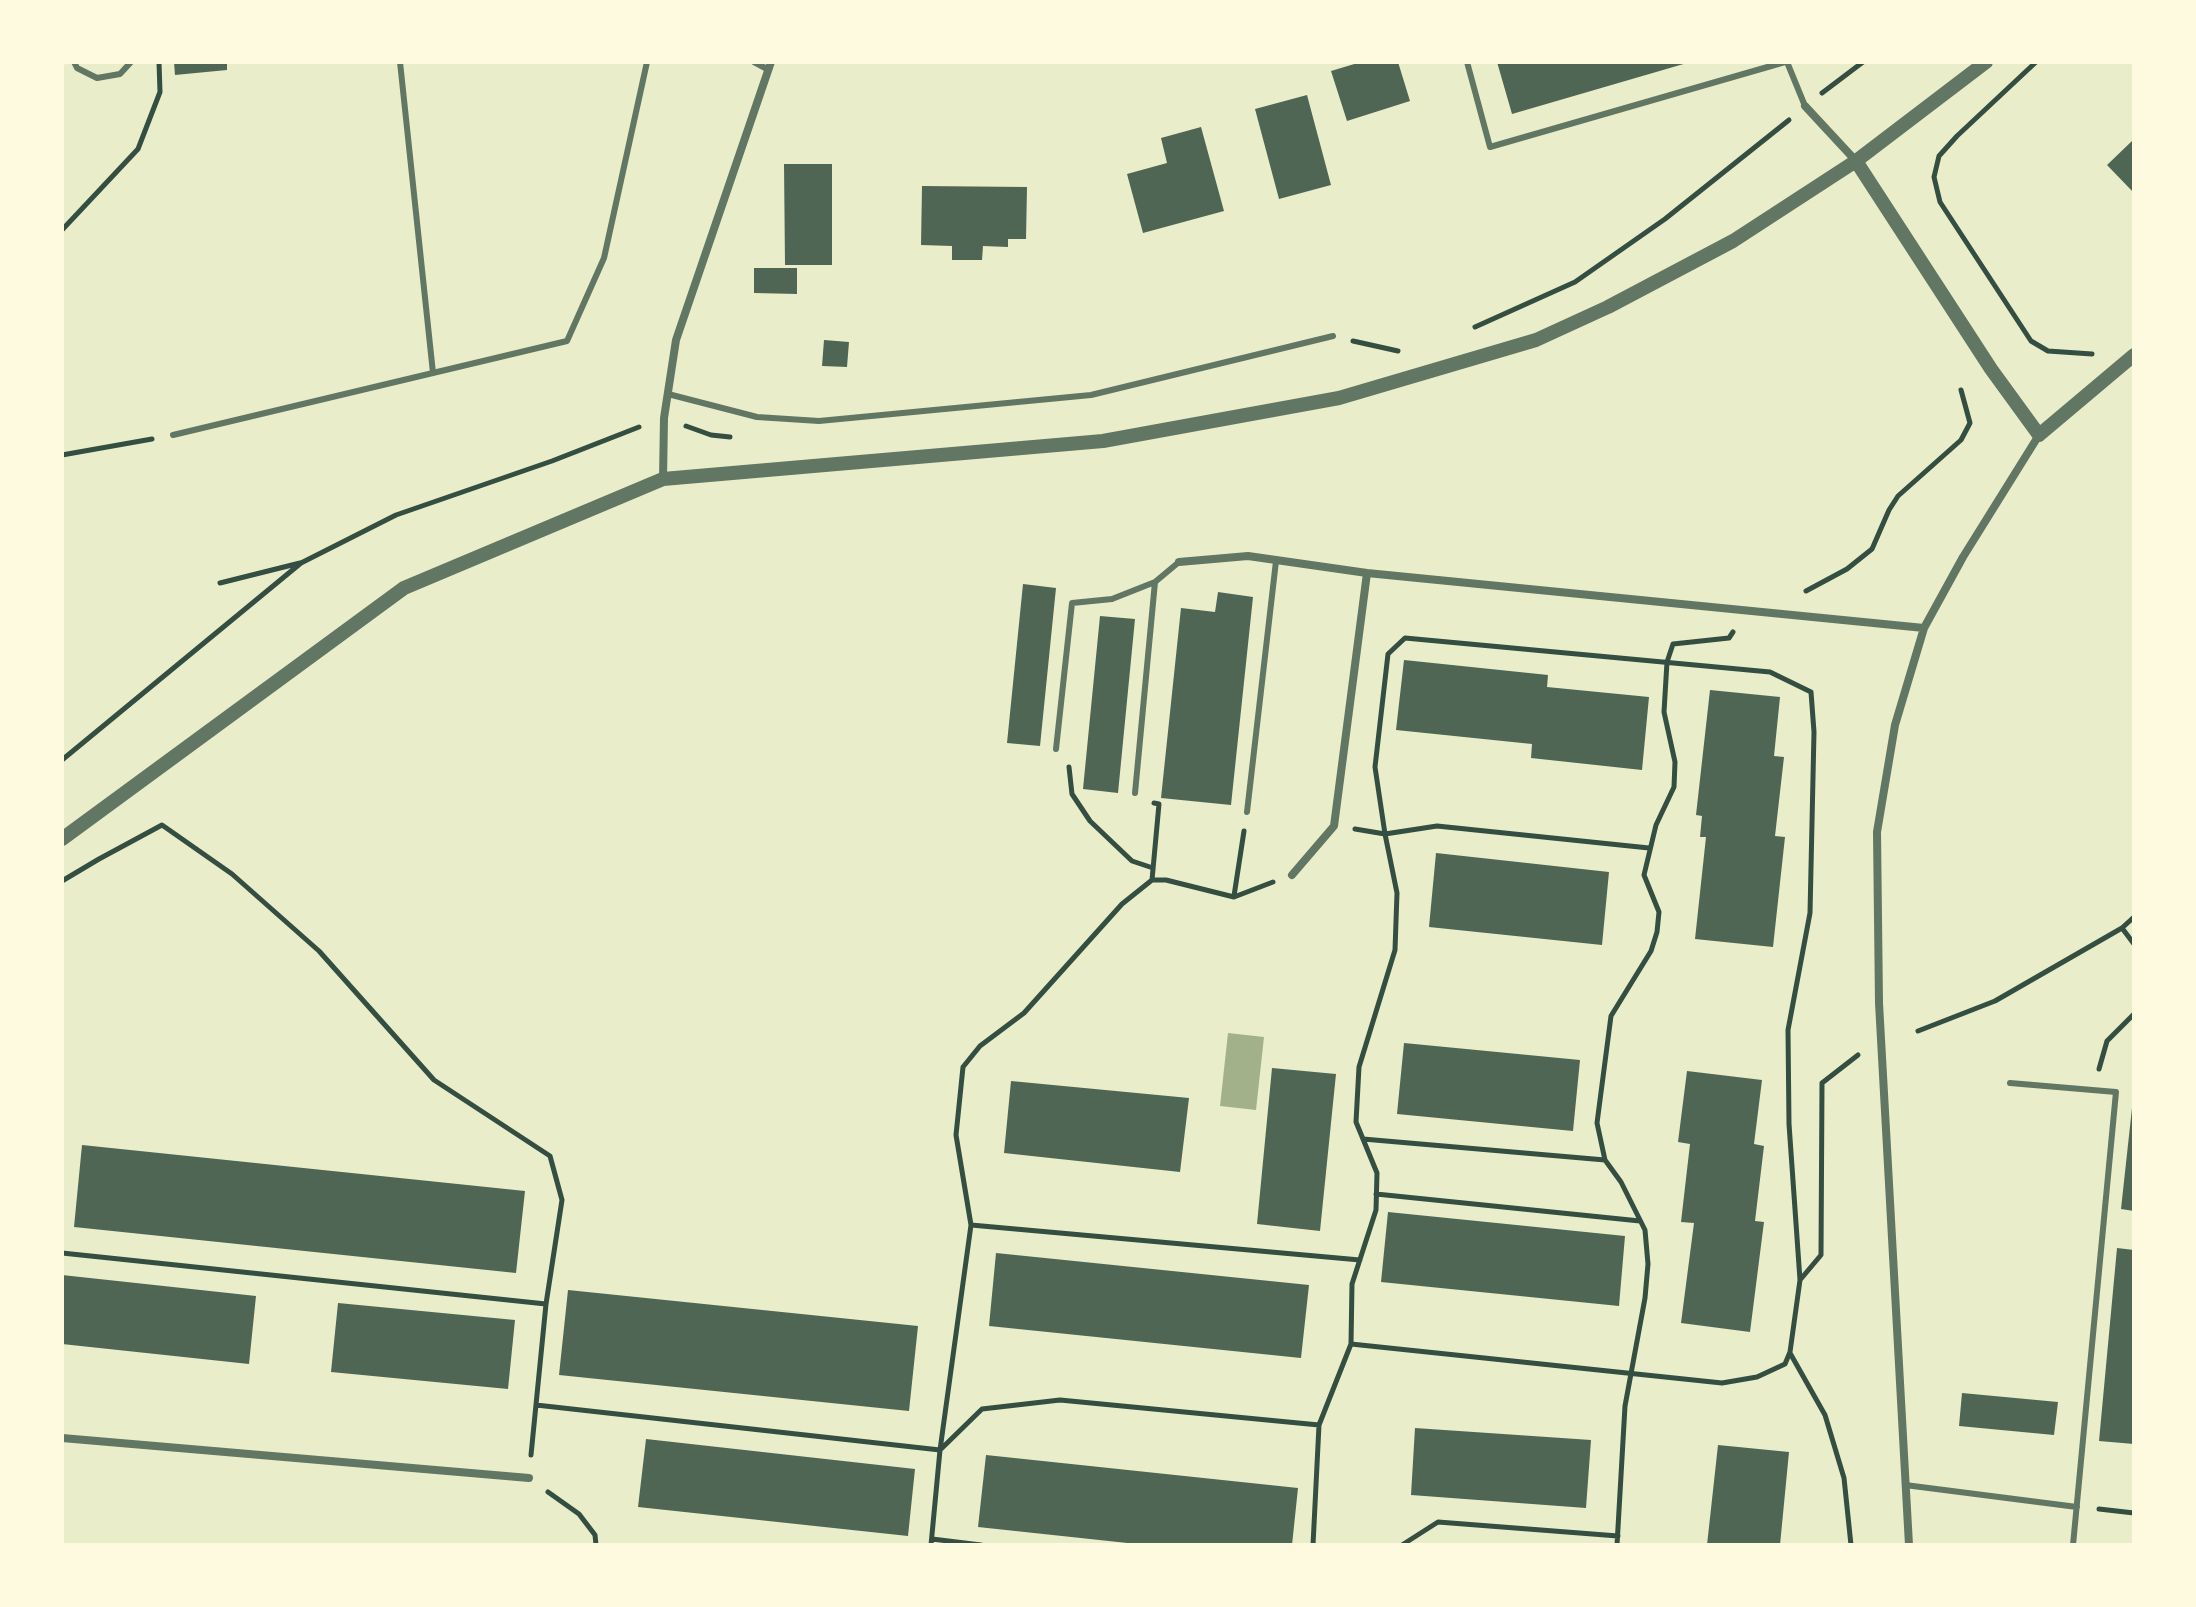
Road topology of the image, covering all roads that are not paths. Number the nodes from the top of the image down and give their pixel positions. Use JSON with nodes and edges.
{"nodes":[{"id":1,"x":74,"y":62,"type":"edge"},
{"id":2,"x":131,"y":62,"type":"edge"},
{"id":3,"x":400,"y":62,"type":"edge"},
{"id":4,"x":647,"y":62,"type":"edge"},
{"id":5,"x":754,"y":62,"type":"edge"},
{"id":6,"x":1467,"y":62,"type":"edge"},
{"id":7,"x":1786,"y":62,"type":"edge"},
{"id":8,"x":1986,"y":62,"type":"edge"},
{"id":9,"x":769,"y":65,"type":"edge"},
{"id":10,"x":1805,"y":106,"type":"joint"},
{"id":11,"x":1856,"y":161,"type":"junction"},
{"id":12,"x":1333,"y":336,"type":"road end"},
{"id":13,"x":2134,"y":355,"type":"edge"},
{"id":14,"x":433,"y":373,"type":"junction"},
{"id":15,"x":668,"y":394,"type":"junction"},
{"id":16,"x":173,"y":435,"type":"road end"},
{"id":17,"x":2039,"y":435,"type":"junction"},
{"id":18,"x":663,"y":479,"type":"junction"},
{"id":19,"x":1276,"y":561,"type":"junction"},
{"id":20,"x":1179,"y":562,"type":"joint"},
{"id":21,"x":1367,"y":573,"type":"junction"},
{"id":22,"x":1155,"y":582,"type":"junction"},
{"id":23,"x":1924,"y":628,"type":"junction"},
{"id":24,"x":1056,"y":749,"type":"road end"},
{"id":25,"x":1135,"y":793,"type":"road end"},
{"id":26,"x":1247,"y":812,"type":"road end"},
{"id":27,"x":62,"y":839,"type":"edge"},
{"id":28,"x":1292,"y":875,"type":"road end"},
{"id":29,"x":2010,"y":1083,"type":"dead end"},
{"id":30,"x":62,"y":1438,"type":"edge"},
{"id":31,"x":529,"y":1478,"type":"road end"},
{"id":32,"x":1905,"y":1485,"type":"junction"},
{"id":33,"x":2077,"y":1507,"type":"junction"},
{"id":34,"x":1909,"y":1545,"type":"edge"},
{"id":35,"x":2073,"y":1545,"type":"edge"}],
"edges":[{"from":1,"to":2,"type":"lane"},
{"from":3,"to":14,"type":"lane"},
{"from":4,"to":14,"type":"lane"},
{"from":5,"to":9,"type":"lane"},
{"from":6,"to":7,"type":"lane"},
{"from":7,"to":10,"type":"lane"},
{"from":8,"to":11,"type":"street"},
{"from":9,"to":15,"type":"street"},
{"from":10,"to":11,"type":"street"},
{"from":11,"to":17,"type":"street"},
{"from":11,"to":18,"type":"street"},
{"from":12,"to":15,"type":"lane"},
{"from":13,"to":17,"type":"street"},
{"from":14,"to":16,"type":"lane"},
{"from":15,"to":18,"type":"street"},
{"from":17,"to":23,"type":"street"},
{"from":18,"to":27,"type":"street"},
{"from":19,"to":20,"type":"street"},
{"from":19,"to":21,"type":"street"},
{"from":19,"to":26,"type":"lane"},
{"from":20,"to":22,"type":"lane"},
{"from":21,"to":23,"type":"street"},
{"from":21,"to":28,"type":"street"},
{"from":22,"to":24,"type":"lane"},
{"from":22,"to":25,"type":"lane"},
{"from":23,"to":32,"type":"street"},
{"from":29,"to":33,"type":"lane"},
{"from":30,"to":31,"type":"street"},
{"from":32,"to":33,"type":"lane"},
{"from":32,"to":34,"type":"street"},
{"from":33,"to":35,"type":"lane"}]}
